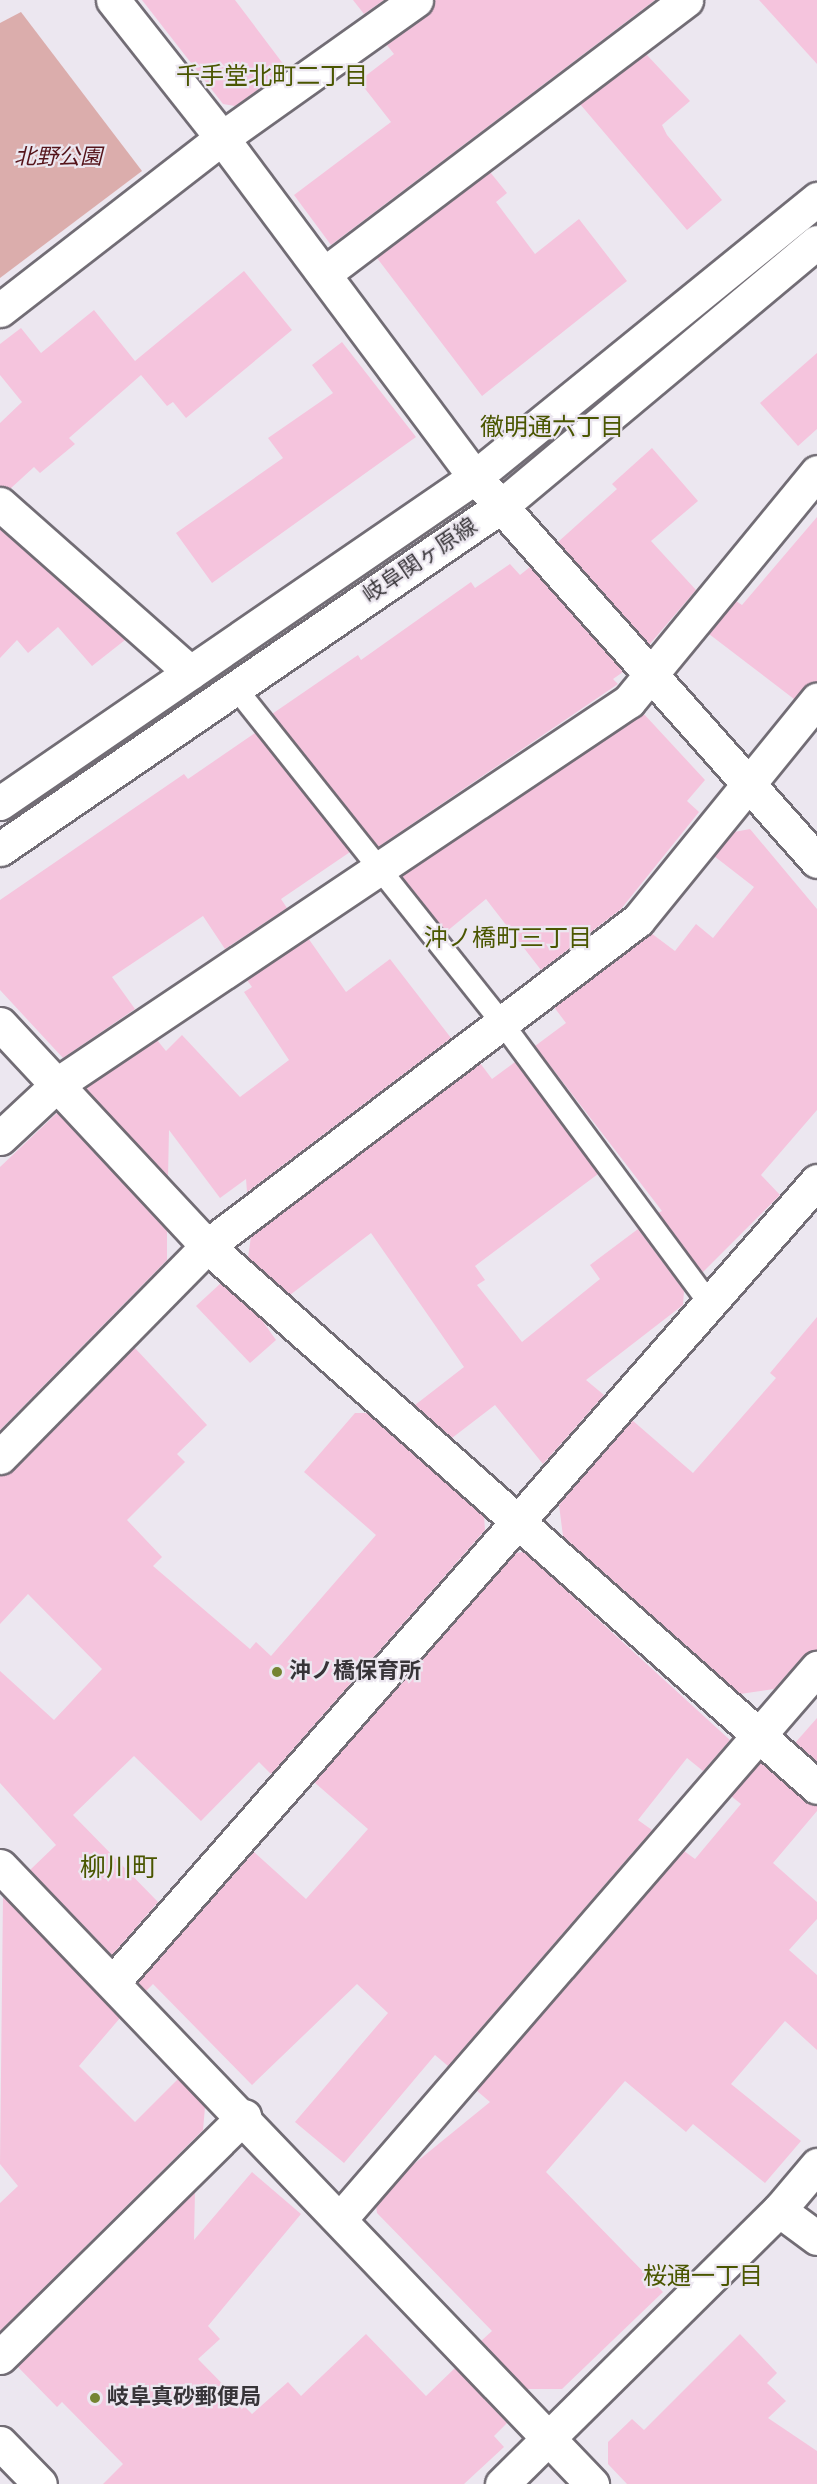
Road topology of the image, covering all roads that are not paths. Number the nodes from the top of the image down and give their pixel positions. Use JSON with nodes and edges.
{"nodes":[{"id":1,"x":113,"y":0,"type":"edge"},
{"id":2,"x":416,"y":0,"type":"edge"},
{"id":3,"x":686,"y":0,"type":"edge"},
{"id":4,"x":222,"y":138,"type":"junction"},
{"id":5,"x":817,"y":199,"type":"edge"},
{"id":6,"x":817,"y":242,"type":"edge"},
{"id":7,"x":324,"y":274,"type":"junction"},
{"id":8,"x":0,"y":310,"type":"edge"},
{"id":9,"x":817,"y":472,"type":"edge"},
{"id":10,"x":475,"y":477,"type":"junction"},
{"id":11,"x":0,"y":504,"type":"edge"},
{"id":12,"x":500,"y":507,"type":"junction"},
{"id":13,"x":190,"y":672,"type":"junction"},
{"id":14,"x":650,"y":677,"type":"junction"},
{"id":15,"x":234,"y":686,"type":"junction"},
{"id":16,"x":817,"y":700,"type":"edge"},
{"id":17,"x":747,"y":785,"type":"junction"},
{"id":18,"x":0,"y":803,"type":"edge"},
{"id":19,"x":0,"y":849,"type":"edge"},
{"id":20,"x":817,"y":861,"type":"edge"},
{"id":21,"x":376,"y":870,"type":"junction"},
{"id":22,"x":502,"y":1023,"type":"junction"},
{"id":23,"x":0,"y":1024,"type":"edge"},
{"id":24,"x":59,"y":1083,"type":"junction"},
{"id":25,"x":0,"y":1138,"type":"edge"},
{"id":26,"x":817,"y":1181,"type":"edge"},
{"id":27,"x":207,"y":1246,"type":"junction"},
{"id":28,"x":709,"y":1303,"type":"junction"},
{"id":29,"x":0,"y":1457,"type":"edge"},
{"id":30,"x":520,"y":1520,"type":"junction"},
{"id":31,"x":817,"y":1668,"type":"edge"},
{"id":32,"x":759,"y":1735,"type":"junction"},
{"id":33,"x":817,"y":1787,"type":"edge"},
{"id":34,"x":0,"y":1866,"type":"edge"},
{"id":35,"x":114,"y":1981,"type":"junction"},
{"id":36,"x":244,"y":2116,"type":"junction"},
{"id":37,"x":817,"y":2165,"type":"edge"},
{"id":38,"x":779,"y":2211,"type":"junction"},
{"id":39,"x":340,"y":2219,"type":"junction"},
{"id":40,"x":817,"y":2238,"type":"edge"},
{"id":41,"x":0,"y":2357,"type":"edge"},
{"id":42,"x":547,"y":2440,"type":"junction"},
{"id":43,"x":0,"y":2443,"type":"edge"},
{"id":44,"x":40,"y":2484,"type":"edge"},
{"id":45,"x":502,"y":2484,"type":"edge"},
{"id":46,"x":592,"y":2484,"type":"edge"}],
"edges":[{"from":1,"to":4,"type":"main road"},
{"from":2,"to":4,"type":"main road"},
{"from":3,"to":7,"type":"main road"},
{"from":4,"to":7,"type":"main road"},
{"from":4,"to":8,"type":"main road"},
{"from":5,"to":10,"type":"main road","name":"岐阜関ヶ原線"},
{"from":6,"to":12,"type":"main road","name":"岐阜関ヶ原線"},
{"from":7,"to":10,"type":"main road"},
{"from":9,"to":14,"type":"main road"},
{"from":10,"to":12,"type":"main road"},
{"from":10,"to":13,"type":"main road","name":"岐阜関ヶ原線"},
{"from":11,"to":13,"type":"main road"},
{"from":12,"to":14,"type":"main road"},
{"from":12,"to":15,"type":"main road","name":"岐阜関ヶ原線"},
{"from":13,"to":18,"type":"main road","name":"岐阜関ヶ原線"},
{"from":14,"to":17,"type":"main road"},
{"from":14,"to":21,"type":"main road"},
{"from":15,"to":19,"type":"main road","name":"岐阜関ヶ原線"},
{"from":15,"to":21,"type":"lane"},
{"from":16,"to":17,"type":"main road"},
{"from":17,"to":20,"type":"main road"},
{"from":17,"to":22,"type":"main road"},
{"from":21,"to":22,"type":"lane"},
{"from":21,"to":24,"type":"main road"},
{"from":22,"to":27,"type":"main road"},
{"from":22,"to":28,"type":"lane"},
{"from":23,"to":24,"type":"main road"},
{"from":24,"to":25,"type":"main road"},
{"from":24,"to":27,"type":"main road"},
{"from":26,"to":28,"type":"main road"},
{"from":27,"to":29,"type":"main road"},
{"from":27,"to":30,"type":"main road"},
{"from":28,"to":30,"type":"main road"},
{"from":30,"to":32,"type":"main road"},
{"from":30,"to":35,"type":"main road"},
{"from":31,"to":32,"type":"main road"},
{"from":32,"to":33,"type":"main road"},
{"from":32,"to":39,"type":"main road"},
{"from":34,"to":35,"type":"main road"},
{"from":35,"to":36,"type":"main road"},
{"from":36,"to":39,"type":"main road"},
{"from":36,"to":41,"type":"main road"},
{"from":37,"to":38,"type":"main road"},
{"from":38,"to":40,"type":"main road"},
{"from":38,"to":42,"type":"main road"},
{"from":39,"to":42,"type":"main road"},
{"from":42,"to":45,"type":"main road"},
{"from":42,"to":46,"type":"main road"},
{"from":43,"to":44,"type":"main road"}]}
